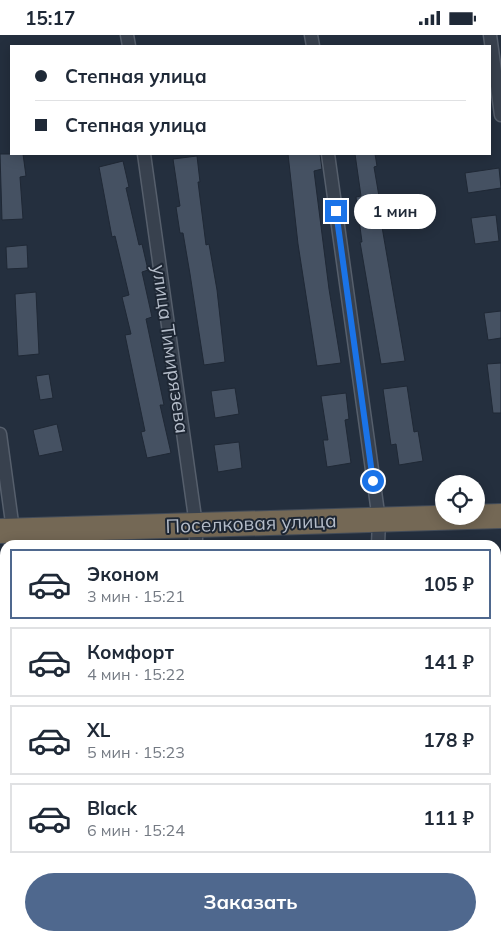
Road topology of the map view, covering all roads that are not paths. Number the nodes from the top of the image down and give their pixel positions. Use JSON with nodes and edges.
{"nodes":[{"id":1,"x":490,"y":35,"type":"edge"},
{"id":2,"x":501,"y":115,"type":"edge"},
{"id":3,"x":144,"y":155,"type":"edge"},
{"id":4,"x":328,"y":155,"type":"edge"},
{"id":5,"x":0,"y":433,"type":"edge"},
{"id":6,"x":501,"y":516,"type":"edge"},
{"id":7,"x":379,"y":520,"type":"junction"},
{"id":8,"x":8,"y":535,"type":"edge"},
{"id":9,"x":196,"y":535,"type":"edge"},
{"id":10,"x":378,"y":540,"type":"edge"}],
"edges":[{"from":1,"to":2,"type":"street"},
{"from":3,"to":9,"type":"street","name":"улица Тимирязева"},
{"from":4,"to":7,"type":"street"},
{"from":5,"to":8,"type":"street"},
{"from":6,"to":7,"type":"highway","name":"Поселковая улица"},
{"from":7,"to":9,"type":"highway","name":"Поселковая улица"},
{"from":7,"to":10,"type":"street"},
{"from":8,"to":9,"type":"highway","name":"Поселковая улица"}]}
